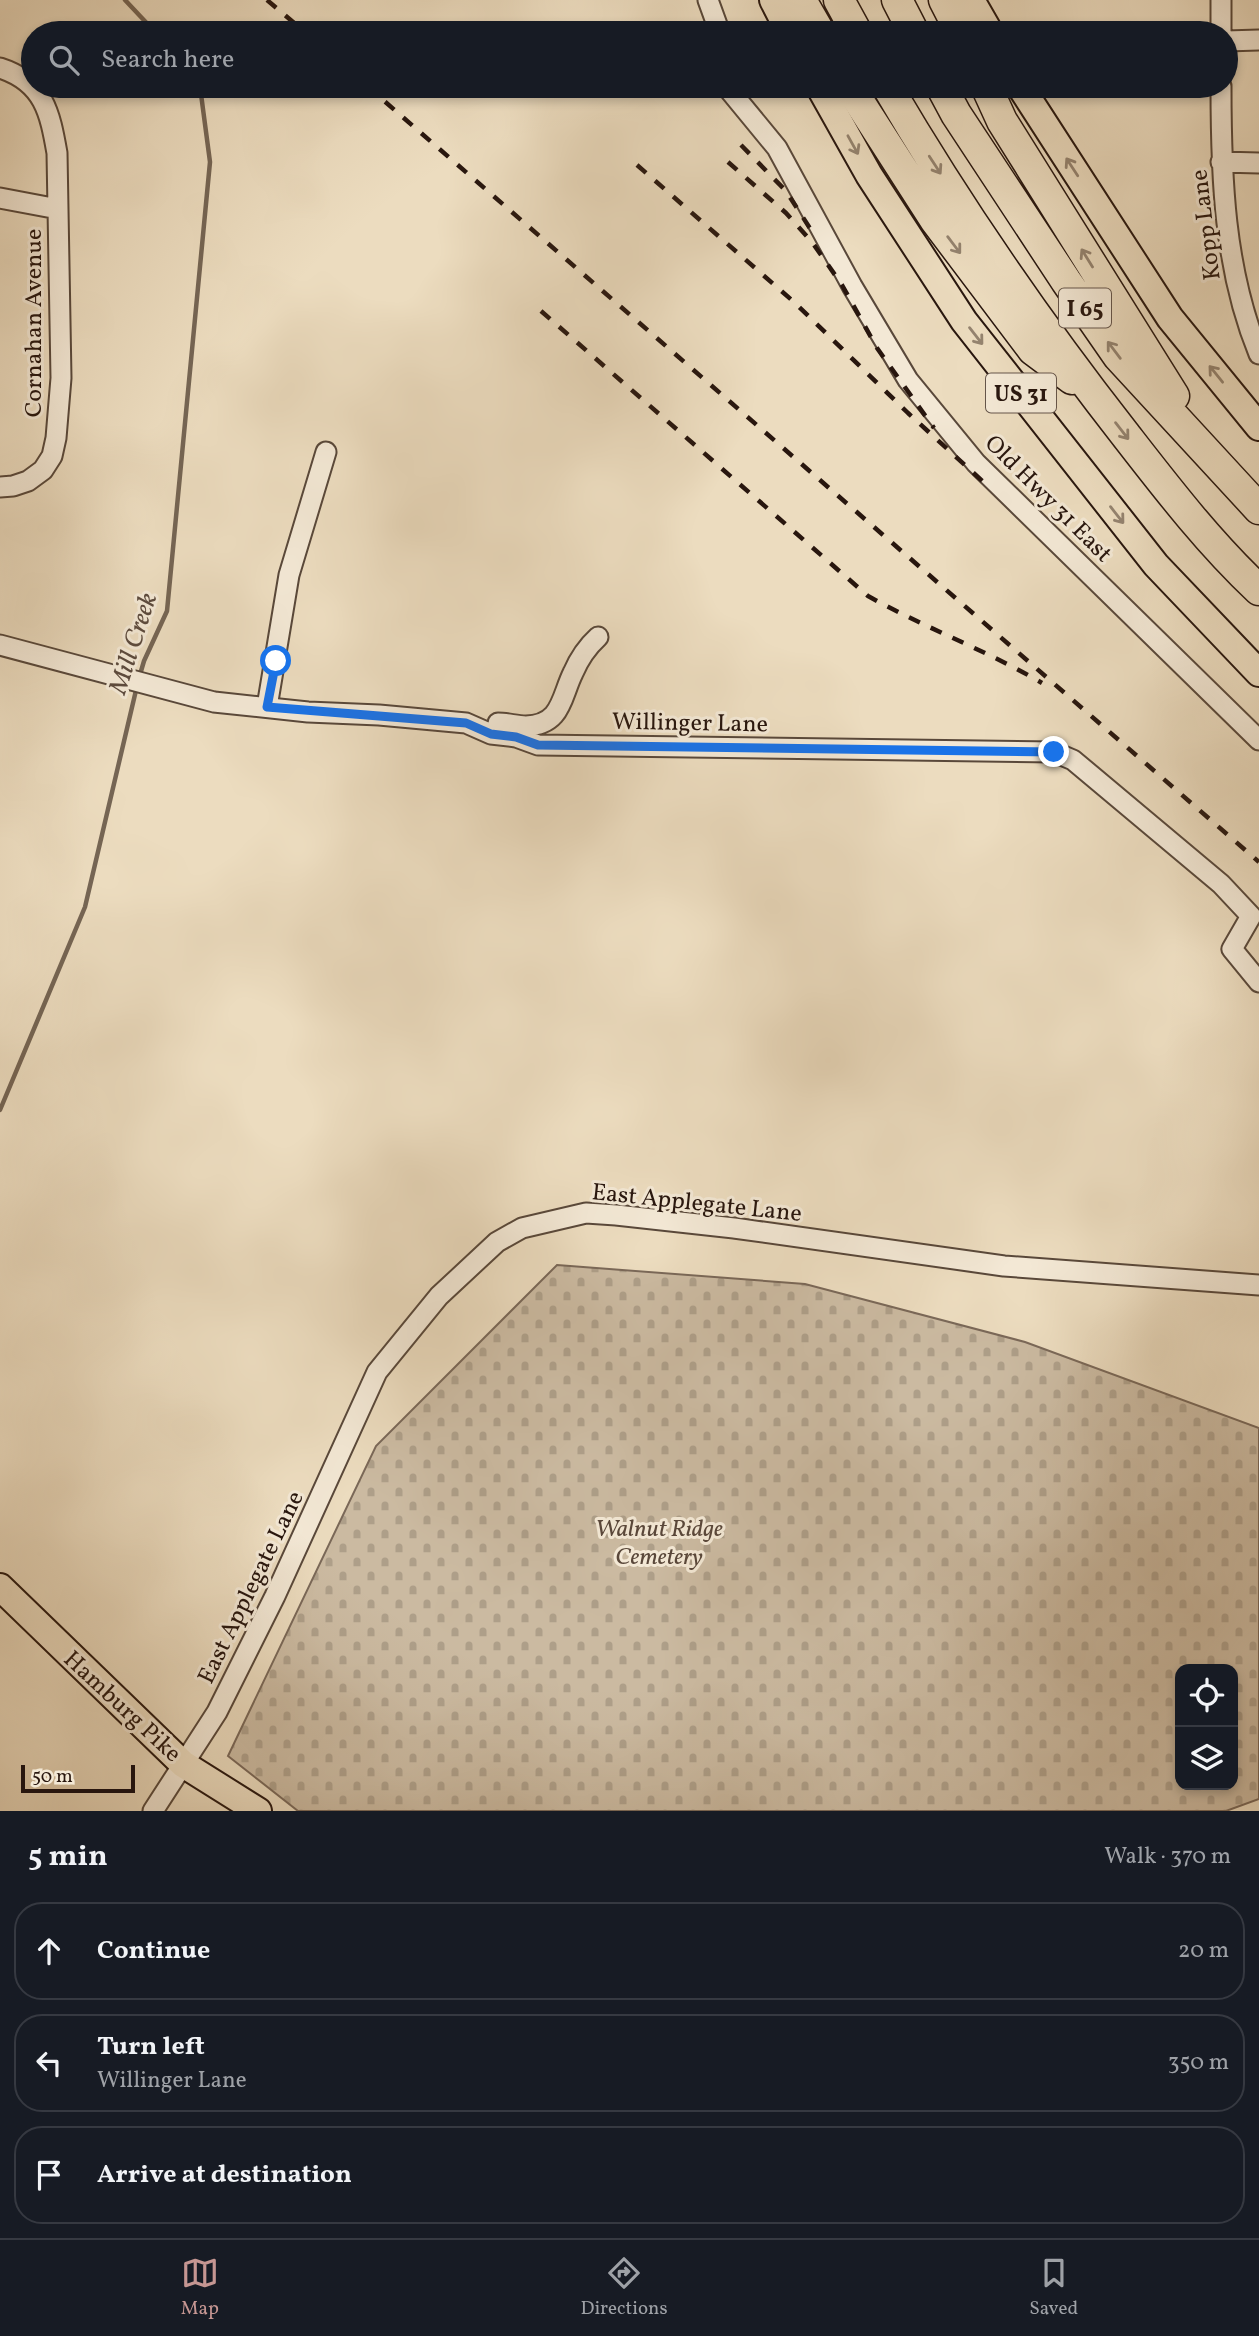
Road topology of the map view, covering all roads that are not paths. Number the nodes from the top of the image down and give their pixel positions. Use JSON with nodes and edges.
{"nodes":[{"id":1,"x":708,"y":0,"type":"edge"},
{"id":2,"x":773,"y":0,"type":"edge"},
{"id":3,"x":801,"y":0,"type":"edge"},
{"id":4,"x":839,"y":0,"type":"edge"},
{"id":5,"x":897,"y":0,"type":"edge"},
{"id":6,"x":944,"y":0,"type":"edge"},
{"id":7,"x":971,"y":0,"type":"edge"},
{"id":8,"x":1221,"y":0,"type":"edge"},
{"id":9,"x":716,"y":21,"type":"edge"},
{"id":10,"x":784,"y":21,"type":"edge"},
{"id":11,"x":813,"y":21,"type":"edge"},
{"id":12,"x":850,"y":21,"type":"edge"},
{"id":13,"x":908,"y":21,"type":"edge"},
{"id":14,"x":955,"y":21,"type":"edge"},
{"id":15,"x":983,"y":21,"type":"edge"},
{"id":16,"x":1221,"y":21,"type":"edge"},
{"id":17,"x":1259,"y":40,"type":"edge"},
{"id":18,"x":1238,"y":41,"type":"edge"},
{"id":19,"x":0,"y":68,"type":"edge"},
{"id":20,"x":21,"y":80,"type":"edge"},
{"id":21,"x":42,"y":98,"type":"edge"},
{"id":22,"x":736,"y":98,"type":"edge"},
{"id":23,"x":826,"y":98,"type":"edge"},
{"id":24,"x":857,"y":98,"type":"edge"},
{"id":25,"x":894,"y":98,"type":"edge"},
{"id":26,"x":948,"y":98,"type":"edge"},
{"id":27,"x":992,"y":98,"type":"edge"},
{"id":28,"x":1028,"y":98,"type":"edge"},
{"id":29,"x":1221,"y":98,"type":"edge"},
{"id":30,"x":1221,"y":162,"type":"junction"},
{"id":31,"x":1259,"y":163,"type":"edge"},
{"id":32,"x":0,"y":198,"type":"edge"},
{"id":33,"x":58,"y":209,"type":"junction"},
{"id":34,"x":1259,"y":354,"type":"edge"},
{"id":35,"x":1096,"y":397,"type":"junction"},
{"id":36,"x":1259,"y":427,"type":"edge"},
{"id":37,"x":326,"y":452,"type":"dead end"},
{"id":38,"x":1215,"y":461,"type":"junction"},
{"id":39,"x":0,"y":487,"type":"edge"},
{"id":40,"x":1259,"y":509,"type":"edge"},
{"id":41,"x":1259,"y":590,"type":"edge"},
{"id":42,"x":597,"y":637,"type":"dead end"},
{"id":43,"x":0,"y":645,"type":"edge"},
{"id":44,"x":1259,"y":673,"type":"edge"},
{"id":45,"x":267,"y":707,"type":"junction"},
{"id":46,"x":466,"y":723,"type":"junction"},
{"id":47,"x":1259,"y":740,"type":"edge"},
{"id":48,"x":1259,"y":982,"type":"edge"},
{"id":49,"x":1259,"y":1285,"type":"edge"},
{"id":50,"x":0,"y":1587,"type":"edge"},
{"id":51,"x":183,"y":1764,"type":"junction"},
{"id":52,"x":153,"y":1811,"type":"edge"},
{"id":53,"x":258,"y":1811,"type":"edge"}],
"edges":[{"from":1,"to":9,"type":"street"},
{"from":2,"to":10,"type":"main road"},
{"from":3,"to":11,"type":"highway"},
{"from":4,"to":12,"type":"highway"},
{"from":5,"to":13,"type":"highway"},
{"from":6,"to":14,"type":"highway"},
{"from":7,"to":15,"type":"main road"},
{"from":8,"to":16,"type":"street"},
{"from":17,"to":18,"type":"street"},
{"from":19,"to":20,"type":"street","name":"Cornahan Avenue"},
{"from":21,"to":33,"type":"street","name":"Cornahan Avenue"},
{"from":22,"to":47,"type":"street","name":"Old Hwy 31 East"},
{"from":23,"to":44,"type":"main road","number":"US 31","one_way":true},
{"from":24,"to":35,"type":"highway","one_way":true},
{"from":25,"to":35,"type":"highway","number":"I 65","one_way":true},
{"from":38,"to":26,"type":"highway","number":"I 65","one_way":true},
{"from":38,"to":27,"type":"highway","one_way":true},
{"from":36,"to":28,"type":"main road","one_way":true},
{"from":29,"to":30,"type":"street","name":"Kopp Lane"},
{"from":30,"to":31,"type":"street"},
{"from":30,"to":34,"type":"street","name":"Kopp Lane"},
{"from":32,"to":33,"type":"street","name":"Cornahan Avenue"},
{"from":33,"to":39,"type":"street","name":"Cornahan Avenue"},
{"from":35,"to":41,"type":"highway","number":"I 65","one_way":true},
{"from":37,"to":45,"type":"street"},
{"from":38,"to":40,"type":"highway","number":"I 65"},
{"from":42,"to":46,"type":"street"},
{"from":43,"to":45,"type":"street","name":"Willinger Lane"},
{"from":45,"to":46,"type":"street","name":"Willinger Lane"},
{"from":46,"to":48,"type":"street","name":"Willinger Lane"},
{"from":49,"to":51,"type":"street","name":"East Applegate Lane"},
{"from":50,"to":51,"type":"main road","name":"Hamburg Pike"},
{"from":51,"to":52,"type":"street","name":"East Applegate Lane"},
{"from":51,"to":53,"type":"main road","name":"Hamburg Pike"}]}
